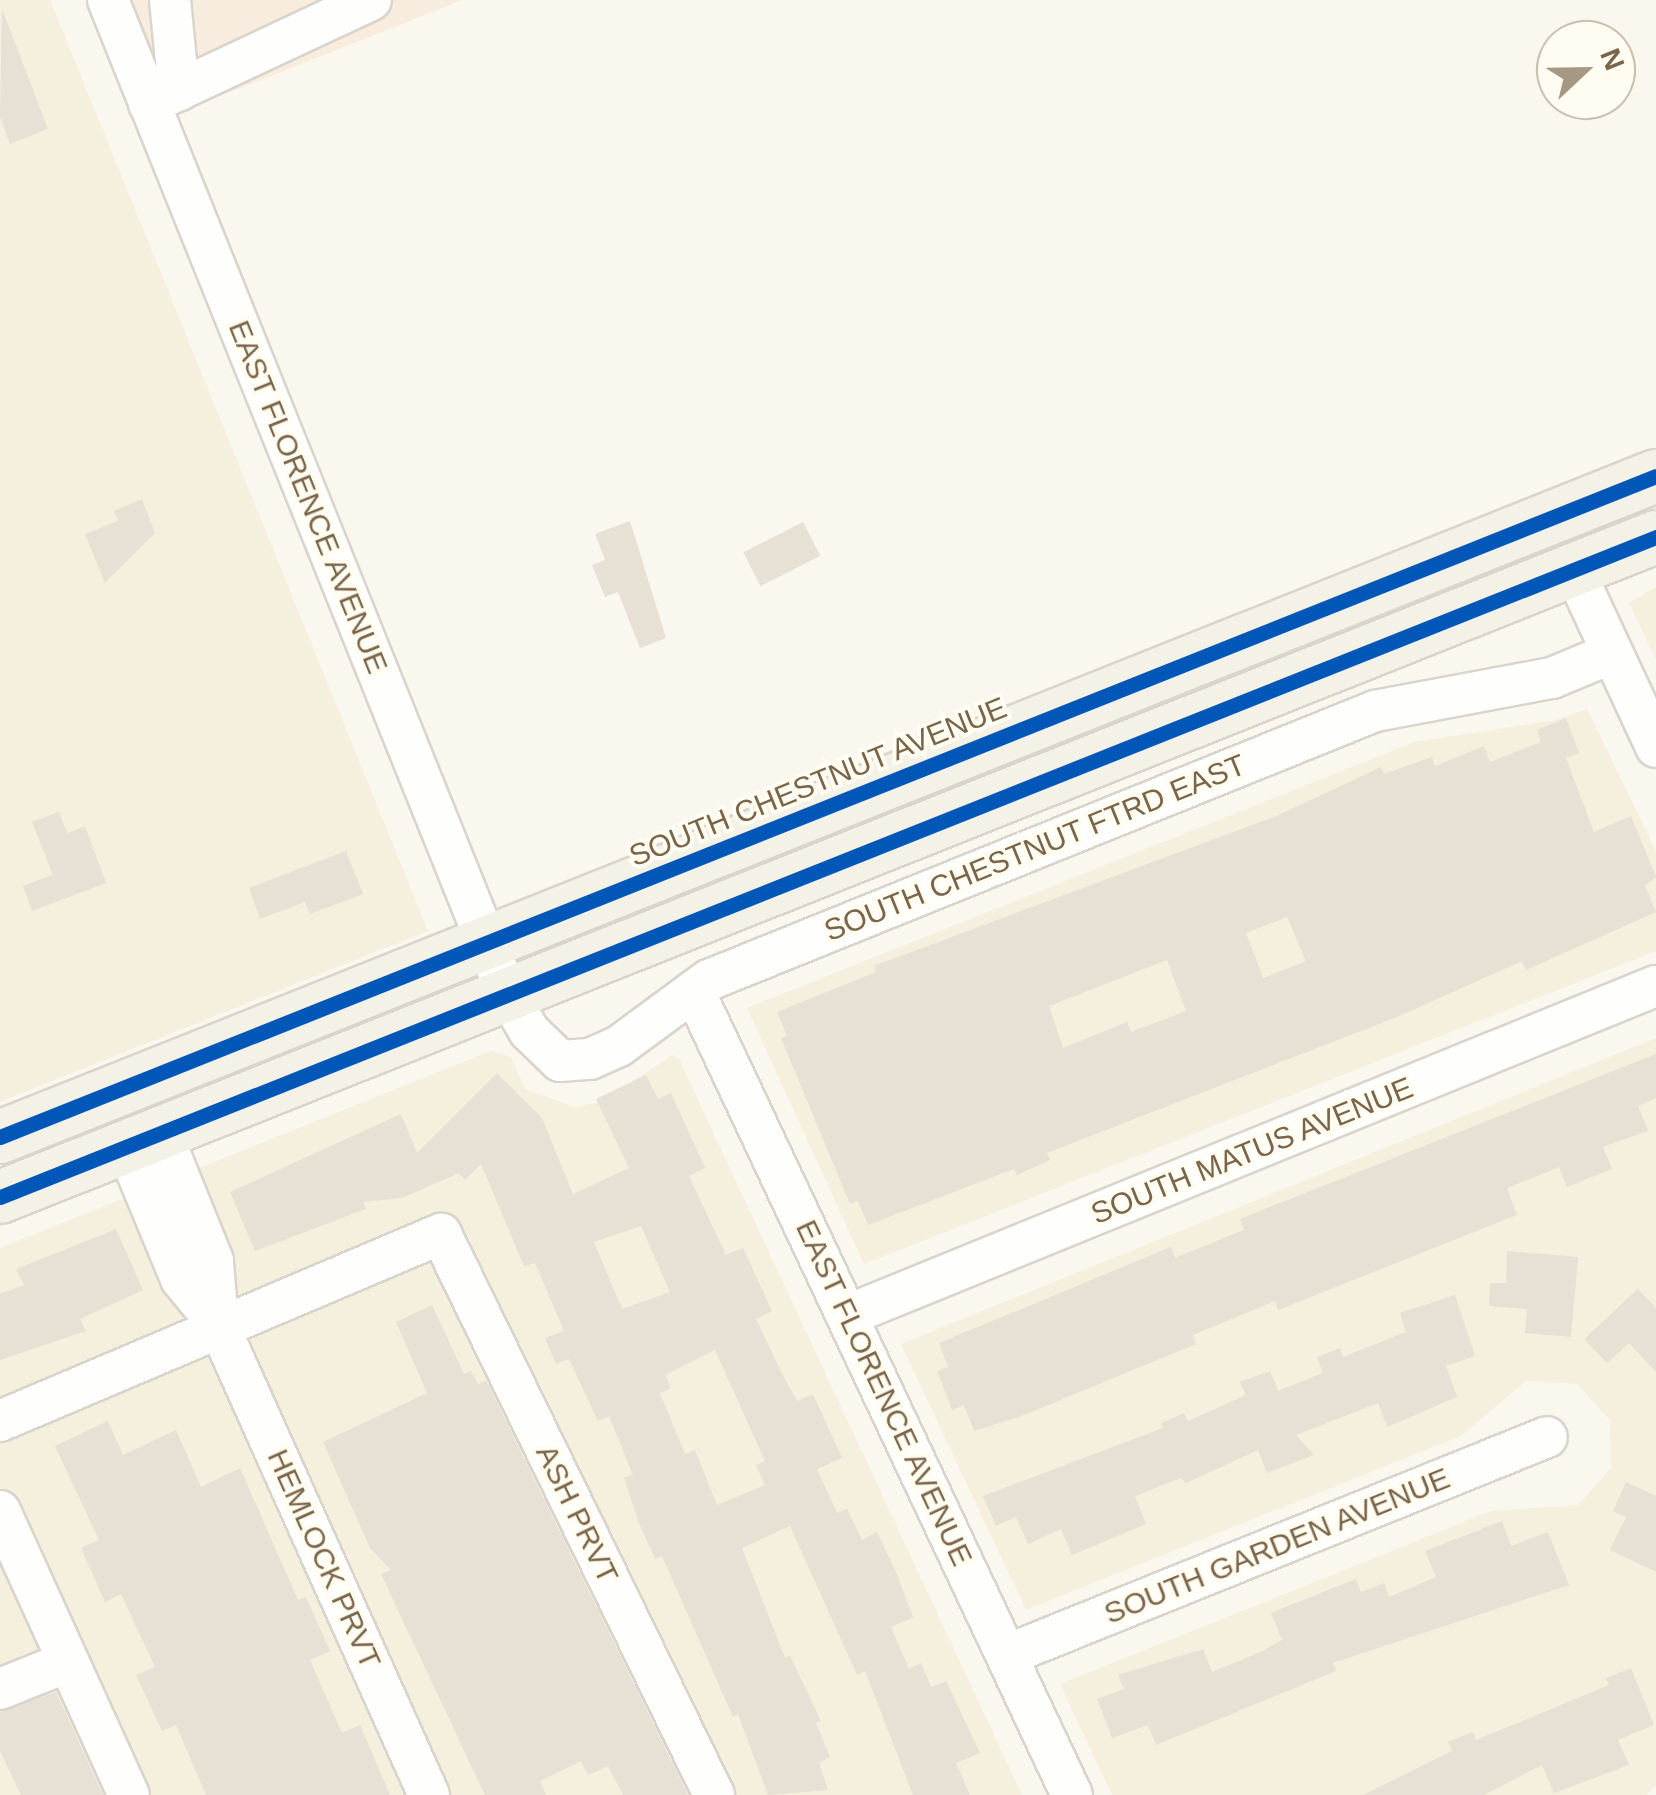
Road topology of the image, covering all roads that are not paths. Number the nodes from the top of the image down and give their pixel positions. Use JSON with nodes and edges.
{"nodes":[{"id":1,"x":108,"y":0,"type":"edge"},
{"id":2,"x":170,"y":0,"type":"edge"},
{"id":3,"x":371,"y":0,"type":"edge"},
{"id":4,"x":164,"y":98,"type":"junction"},
{"id":5,"x":1656,"y":476,"type":"edge"},
{"id":6,"x":1656,"y":506,"type":"edge"},
{"id":7,"x":1656,"y":536,"type":"edge"},
{"id":8,"x":1574,"y":570,"type":"junction"},
{"id":9,"x":1612,"y":653,"type":"junction"},
{"id":10,"x":1656,"y":747,"type":"edge"},
{"id":11,"x":488,"y":944,"type":"junction"},
{"id":12,"x":1656,"y":986,"type":"edge"},
{"id":13,"x":694,"y":991,"type":"junction"},
{"id":14,"x":507,"y":994,"type":"junction"},
{"id":15,"x":0,"y":1138,"type":"edge"},
{"id":16,"x":143,"y":1139,"type":"junction"},
{"id":17,"x":0,"y":1197,"type":"edge"},
{"id":18,"x":848,"y":1315,"type":"junction"},
{"id":19,"x":218,"y":1324,"type":"junction"},
{"id":20,"x":0,"y":1421,"type":"edge"},
{"id":21,"x":1547,"y":1437,"type":"dead end"},
{"id":22,"x":0,"y":1512,"type":"edge"},
{"id":23,"x":1007,"y":1656,"type":"junction"},
{"id":24,"x":67,"y":1662,"type":"junction"},
{"id":25,"x":0,"y":1689,"type":"edge"},
{"id":26,"x":129,"y":1795,"type":"edge"},
{"id":27,"x":429,"y":1795,"type":"edge"},
{"id":28,"x":714,"y":1795,"type":"edge"},
{"id":29,"x":1072,"y":1795,"type":"edge"}],
"edges":[{"from":1,"to":4,"type":"street","name":"EAST FLORENCE AVENUE"},
{"from":2,"to":4,"type":"street"},
{"from":3,"to":4,"type":"street"},
{"from":4,"to":11,"type":"street","name":"EAST FLORENCE AVENUE"},
{"from":5,"to":11,"type":"main road","name":"SOUTH CHESTNUT AVENUE"},
{"from":6,"to":8,"type":"main road"},
{"from":7,"to":8,"type":"main road"},
{"from":8,"to":9,"type":"street"},
{"from":8,"to":14,"type":"main road"},
{"from":9,"to":10,"type":"street"},
{"from":9,"to":13,"type":"street","name":"SOUTH CHESTNUT FTRD EAST"},
{"from":11,"to":14,"type":"street","name":"EAST FLORENCE AVENUE"},
{"from":11,"to":15,"type":"main road","name":"SOUTH CHESTNUT AVENUE"},
{"from":12,"to":18,"type":"street","name":"SOUTH MATUS AVENUE"},
{"from":13,"to":14,"type":"street","name":"SOUTH CHESTNUT FTRD EAST"},
{"from":13,"to":18,"type":"street","name":"EAST FLORENCE AVENUE"},
{"from":14,"to":16,"type":"main road"},
{"from":16,"to":17,"type":"main road"},
{"from":16,"to":19,"type":"street","name":"HEMLOCK PRVT"},
{"from":18,"to":23,"type":"street","name":"EAST FLORENCE AVENUE"},
{"from":19,"to":20,"type":"street"},
{"from":19,"to":27,"type":"street","name":"HEMLOCK PRVT"},
{"from":19,"to":28,"type":"street","name":"ASH PRVT"},
{"from":21,"to":23,"type":"street","name":"SOUTH GARDEN AVENUE"},
{"from":22,"to":24,"type":"street"},
{"from":23,"to":29,"type":"street","name":"EAST FLORENCE AVENUE"},
{"from":24,"to":25,"type":"street"},
{"from":24,"to":26,"type":"street"}]}
